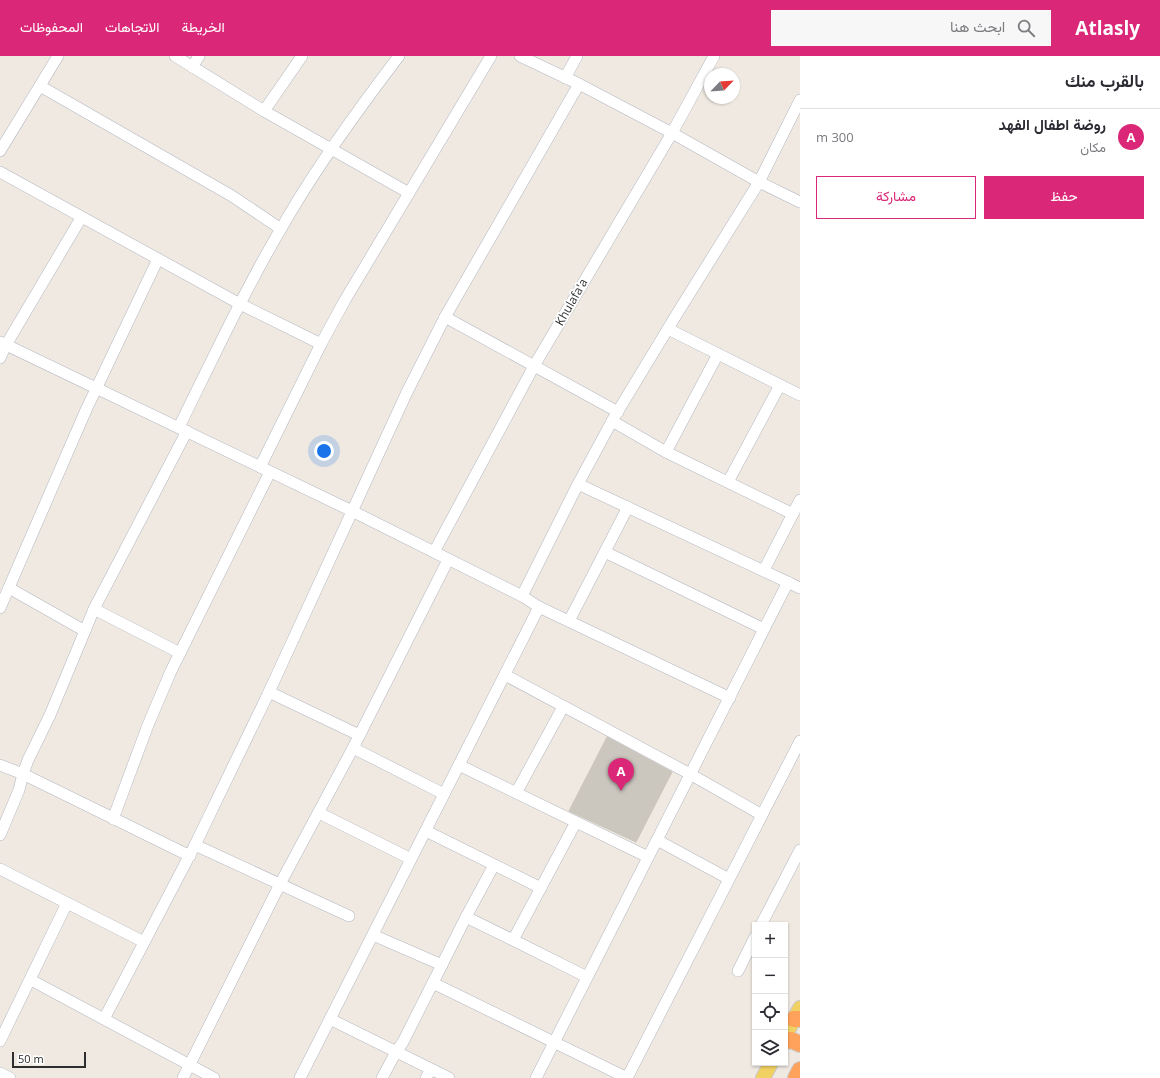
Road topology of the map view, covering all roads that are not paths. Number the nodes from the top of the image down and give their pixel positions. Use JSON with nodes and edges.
{"nodes":[{"id":1,"x":58,"y":56,"type":"edge"},
{"id":2,"x":175,"y":56,"type":"edge"},
{"id":3,"x":199,"y":56,"type":"edge"},
{"id":4,"x":302,"y":56,"type":"edge"},
{"id":5,"x":399,"y":56,"type":"edge"},
{"id":6,"x":491,"y":56,"type":"edge"},
{"id":7,"x":520,"y":56,"type":"edge"},
{"id":8,"x":577,"y":56,"type":"edge"},
{"id":9,"x":714,"y":56,"type":"edge"},
{"id":10,"x":192,"y":67,"type":"junction"},
{"id":11,"x":565,"y":78,"type":"junction"},
{"id":12,"x":578,"y":84,"type":"junction"},
{"id":13,"x":40,"y":86,"type":"junction"},
{"id":14,"x":800,"y":100,"type":"edge"},
{"id":15,"x":264,"y":111,"type":"junction"},
{"id":16,"x":796,"y":119,"type":"edge"},
{"id":17,"x":672,"y":133,"type":"junction"},
{"id":18,"x":330,"y":149,"type":"junction"},
{"id":19,"x":0,"y":151,"type":"edge"},
{"id":20,"x":1,"y":175,"type":"edge"},
{"id":21,"x":760,"y":182,"type":"junction"},
{"id":22,"x":409,"y":193,"type":"junction"},
{"id":23,"x":800,"y":202,"type":"edge"},
{"id":24,"x":81,"y":218,"type":"junction"},
{"id":25,"x":281,"y":229,"type":"junction"},
{"id":26,"x":158,"y":259,"type":"junction"},
{"id":27,"x":240,"y":304,"type":"junction"},
{"id":28,"x":445,"y":317,"type":"junction"},
{"id":29,"x":668,"y":329,"type":"junction"},
{"id":30,"x":3,"y":343,"type":"edge"},
{"id":31,"x":321,"y":344,"type":"junction"},
{"id":32,"x":718,"y":354,"type":"junction"},
{"id":33,"x":0,"y":358,"type":"edge"},
{"id":34,"x":534,"y":366,"type":"junction"},
{"id":35,"x":780,"y":385,"type":"junction"},
{"id":36,"x":96,"y":389,"type":"junction"},
{"id":37,"x":800,"y":395,"type":"edge"},
{"id":38,"x":615,"y":416,"type":"junction"},
{"id":39,"x":183,"y":429,"type":"junction"},
{"id":40,"x":666,"y":452,"type":"junction"},
{"id":41,"x":265,"y":469,"type":"junction"},
{"id":42,"x":728,"y":482,"type":"junction"},
{"id":43,"x":578,"y":484,"type":"junction"},
{"id":44,"x":800,"y":500,"type":"edge"},
{"id":45,"x":628,"y":507,"type":"junction"},
{"id":46,"x":352,"y":510,"type":"junction"},
{"id":47,"x":793,"y":514,"type":"junction"},
{"id":48,"x":434,"y":552,"type":"junction"},
{"id":49,"x":605,"y":552,"type":"junction"},
{"id":50,"x":448,"y":560,"type":"junction"},
{"id":51,"x":764,"y":570,"type":"junction"},
{"id":52,"x":788,"y":582,"type":"junction"},
{"id":53,"x":9,"y":588,"type":"junction"},
{"id":54,"x":800,"y":588,"type":"edge"},
{"id":55,"x":522,"y":596,"type":"junction"},
{"id":56,"x":539,"y":607,"type":"junction"},
{"id":57,"x":0,"y":608,"type":"edge"},
{"id":58,"x":94,"y":609,"type":"junction"},
{"id":59,"x":569,"y":621,"type":"junction"},
{"id":60,"x":764,"y":629,"type":"junction"},
{"id":61,"x":85,"y":631,"type":"junction"},
{"id":62,"x":180,"y":653,"type":"junction"},
{"id":63,"x":505,"y":676,"type":"junction"},
{"id":64,"x":269,"y":692,"type":"junction"},
{"id":65,"x":730,"y":698,"type":"junction"},
{"id":66,"x":563,"y":707,"type":"junction"},
{"id":67,"x":359,"y":734,"type":"junction"},
{"id":68,"x":800,"y":741,"type":"edge"},
{"id":69,"x":353,"y":748,"type":"junction"},
{"id":70,"x":0,"y":765,"type":"edge"},
{"id":71,"x":459,"y":765,"type":"junction"},
{"id":72,"x":23,"y":774,"type":"junction"},
{"id":73,"x":690,"y":774,"type":"junction"},
{"id":74,"x":516,"y":793,"type":"junction"},
{"id":75,"x":444,"y":794,"type":"junction"},
{"id":76,"x":319,"y":813,"type":"junction"},
{"id":77,"x":762,"y":815,"type":"junction"},
{"id":78,"x":113,"y":819,"type":"junction"},
{"id":79,"x":576,"y":822,"type":"junction"},
{"id":80,"x":426,"y":831,"type":"junction"},
{"id":81,"x":0,"y":835,"type":"edge"},
{"id":82,"x":657,"y":840,"type":"junction"},
{"id":83,"x":196,"y":845,"type":"junction"},
{"id":84,"x":800,"y":850,"type":"edge"},
{"id":85,"x":190,"y":856,"type":"junction"},
{"id":86,"x":648,"y":857,"type":"junction"},
{"id":87,"x":411,"y":859,"type":"junction"},
{"id":88,"x":494,"y":865,"type":"junction"},
{"id":89,"x":0,"y":869,"type":"edge"},
{"id":90,"x":729,"y":879,"type":"junction"},
{"id":91,"x":280,"y":884,"type":"junction"},
{"id":92,"x":541,"y":888,"type":"junction"},
{"id":93,"x":67,"y":903,"type":"junction"},
{"id":94,"x":349,"y":916,"type":"dead end"},
{"id":95,"x":466,"y":917,"type":"junction"},
{"id":96,"x":763,"y":922,"type":"edge"},
{"id":97,"x":373,"y":935,"type":"junction"},
{"id":98,"x":514,"y":940,"type":"junction"},
{"id":99,"x":144,"y":942,"type":"junction"},
{"id":100,"x":752,"y":943,"type":"edge"},
{"id":101,"x":442,"y":965,"type":"junction"},
{"id":102,"x":738,"y":971,"type":"dead end"},
{"id":103,"x":587,"y":977,"type":"junction"},
{"id":104,"x":31,"y":980,"type":"junction"},
{"id":105,"x":433,"y":983,"type":"junction"},
{"id":106,"x":798,"y":1015,"type":"edge"},
{"id":107,"x":330,"y":1019,"type":"junction"},
{"id":108,"x":104,"y":1020,"type":"junction"},
{"id":109,"x":788,"y":1031,"type":"edge"},
{"id":110,"x":788,"y":1040,"type":"edge"},
{"id":111,"x":0,"y":1041,"type":"edge"},
{"id":112,"x":554,"y":1042,"type":"junction"},
{"id":113,"x":800,"y":1044,"type":"edge"},
{"id":114,"x":396,"y":1052,"type":"junction"},
{"id":115,"x":190,"y":1065,"type":"junction"},
{"id":116,"x":769,"y":1066,"type":"edge"},
{"id":117,"x":800,"y":1070,"type":"edge"},
{"id":118,"x":428,"y":1073,"type":"edge"},
{"id":119,"x":183,"y":1078,"type":"edge"},
{"id":120,"x":214,"y":1078,"type":"edge"},
{"id":121,"x":300,"y":1078,"type":"edge"},
{"id":122,"x":382,"y":1078,"type":"edge"},
{"id":123,"x":449,"y":1078,"type":"edge"},
{"id":124,"x":536,"y":1078,"type":"edge"},
{"id":125,"x":627,"y":1078,"type":"edge"},
{"id":126,"x":763,"y":1078,"type":"edge"},
{"id":127,"x":796,"y":1078,"type":"edge"}],
"edges":[{"from":1,"to":13,"type":"street"},
{"from":2,"to":10,"type":"street"},
{"from":3,"to":10,"type":"street"},
{"from":4,"to":15,"type":"street"},
{"from":5,"to":18,"type":"street"},
{"from":6,"to":22,"type":"street"},
{"from":7,"to":11,"type":"street"},
{"from":8,"to":11,"type":"street"},
{"from":9,"to":17,"type":"street","name":"Khulafa'a"},
{"from":10,"to":15,"type":"street"},
{"from":11,"to":12,"type":"street"},
{"from":12,"to":17,"type":"street"},
{"from":12,"to":28,"type":"street"},
{"from":13,"to":19,"type":"street"},
{"from":13,"to":25,"type":"street"},
{"from":14,"to":16,"type":"street"},
{"from":15,"to":18,"type":"street"},
{"from":16,"to":21,"type":"street"},
{"from":17,"to":21,"type":"street"},
{"from":17,"to":34,"type":"street","name":"Khulafa'a"},
{"from":18,"to":22,"type":"street"},
{"from":18,"to":25,"type":"street"},
{"from":20,"to":24,"type":"street"},
{"from":21,"to":23,"type":"street"},
{"from":21,"to":29,"type":"street"},
{"from":22,"to":31,"type":"street"},
{"from":24,"to":26,"type":"street"},
{"from":24,"to":30,"type":"street"},
{"from":25,"to":27,"type":"street"},
{"from":26,"to":27,"type":"street"},
{"from":26,"to":36,"type":"street"},
{"from":27,"to":31,"type":"street"},
{"from":27,"to":39,"type":"street"},
{"from":28,"to":34,"type":"street"},
{"from":28,"to":46,"type":"street"},
{"from":29,"to":32,"type":"street"},
{"from":29,"to":38,"type":"street"},
{"from":30,"to":33,"type":"street"},
{"from":30,"to":36,"type":"street"},
{"from":31,"to":41,"type":"street"},
{"from":32,"to":35,"type":"street"},
{"from":32,"to":40,"type":"street"},
{"from":34,"to":38,"type":"street"},
{"from":34,"to":48,"type":"street","name":"Khulafa'a"},
{"from":35,"to":37,"type":"street"},
{"from":35,"to":42,"type":"street"},
{"from":36,"to":39,"type":"street"},
{"from":36,"to":53,"type":"street"},
{"from":38,"to":40,"type":"street"},
{"from":38,"to":43,"type":"street"},
{"from":39,"to":41,"type":"street"},
{"from":39,"to":58,"type":"street"},
{"from":40,"to":42,"type":"street"},
{"from":41,"to":46,"type":"street"},
{"from":41,"to":62,"type":"street"},
{"from":42,"to":47,"type":"street"},
{"from":43,"to":45,"type":"street"},
{"from":43,"to":55,"type":"street"},
{"from":44,"to":47,"type":"street"},
{"from":45,"to":49,"type":"street"},
{"from":45,"to":51,"type":"street"},
{"from":46,"to":48,"type":"street"},
{"from":46,"to":64,"type":"street"},
{"from":47,"to":51,"type":"street"},
{"from":48,"to":50,"type":"street"},
{"from":49,"to":59,"type":"street"},
{"from":49,"to":60,"type":"street"},
{"from":50,"to":55,"type":"street"},
{"from":50,"to":67,"type":"street"},
{"from":51,"to":52,"type":"street"},
{"from":52,"to":54,"type":"street"},
{"from":52,"to":60,"type":"street"},
{"from":53,"to":57,"type":"street"},
{"from":53,"to":61,"type":"street"},
{"from":55,"to":56,"type":"street"},
{"from":56,"to":59,"type":"street"},
{"from":56,"to":63,"type":"street"},
{"from":58,"to":61,"type":"street"},
{"from":58,"to":62,"type":"street"},
{"from":59,"to":65,"type":"street"},
{"from":60,"to":65,"type":"street"},
{"from":61,"to":72,"type":"street"},
{"from":62,"to":78,"type":"street"},
{"from":63,"to":66,"type":"street"},
{"from":63,"to":71,"type":"street"},
{"from":64,"to":67,"type":"street"},
{"from":64,"to":83,"type":"street"},
{"from":65,"to":73,"type":"street"},
{"from":66,"to":73,"type":"street"},
{"from":66,"to":74,"type":"street"},
{"from":67,"to":69,"type":"street"},
{"from":68,"to":77,"type":"street"},
{"from":69,"to":75,"type":"street"},
{"from":69,"to":76,"type":"street"},
{"from":70,"to":72,"type":"street"},
{"from":71,"to":74,"type":"street"},
{"from":71,"to":75,"type":"street"},
{"from":72,"to":78,"type":"street"},
{"from":72,"to":81,"type":"street"},
{"from":73,"to":77,"type":"street"},
{"from":73,"to":82,"type":"street"},
{"from":74,"to":79,"type":"street"},
{"from":75,"to":80,"type":"street"},
{"from":76,"to":87,"type":"street"},
{"from":76,"to":91,"type":"street"},
{"from":77,"to":90,"type":"street"},
{"from":78,"to":85,"type":"street"},
{"from":79,"to":86,"type":"street"},
{"from":79,"to":92,"type":"street"},
{"from":80,"to":87,"type":"street"},
{"from":80,"to":88,"type":"street"},
{"from":82,"to":86,"type":"street"},
{"from":82,"to":90,"type":"street"},
{"from":83,"to":85,"type":"street"},
{"from":83,"to":91,"type":"street"},
{"from":84,"to":96,"type":"street"},
{"from":85,"to":99,"type":"street"},
{"from":86,"to":103,"type":"street"},
{"from":87,"to":97,"type":"street"},
{"from":88,"to":92,"type":"street"},
{"from":88,"to":95,"type":"street"},
{"from":89,"to":93,"type":"street"},
{"from":90,"to":125,"type":"street"},
{"from":91,"to":94,"type":"street"},
{"from":91,"to":115,"type":"street"},
{"from":92,"to":98,"type":"street"},
{"from":93,"to":99,"type":"street"},
{"from":93,"to":104,"type":"street"},
{"from":95,"to":98,"type":"street"},
{"from":95,"to":101,"type":"street"},
{"from":97,"to":101,"type":"street"},
{"from":97,"to":107,"type":"street"},
{"from":98,"to":103,"type":"street"},
{"from":99,"to":108,"type":"street"},
{"from":100,"to":102,"type":"street"},
{"from":101,"to":105,"type":"street"},
{"from":103,"to":112,"type":"street"},
{"from":104,"to":108,"type":"street"},
{"from":104,"to":111,"type":"street"},
{"from":105,"to":112,"type":"street"},
{"from":105,"to":114,"type":"street"},
{"from":106,"to":109,"type":"main road"},
{"from":107,"to":114,"type":"street"},
{"from":107,"to":121,"type":"street"},
{"from":108,"to":115,"type":"street"},
{"from":110,"to":113,"type":"highway"},
{"from":112,"to":124,"type":"street"},
{"from":112,"to":125,"type":"street"},
{"from":114,"to":118,"type":"street"},
{"from":114,"to":122,"type":"street"},
{"from":115,"to":119,"type":"street"},
{"from":115,"to":120,"type":"street"},
{"from":116,"to":126,"type":"main road"},
{"from":117,"to":127,"type":"highway"},
{"from":118,"to":123,"type":"street"}]}
